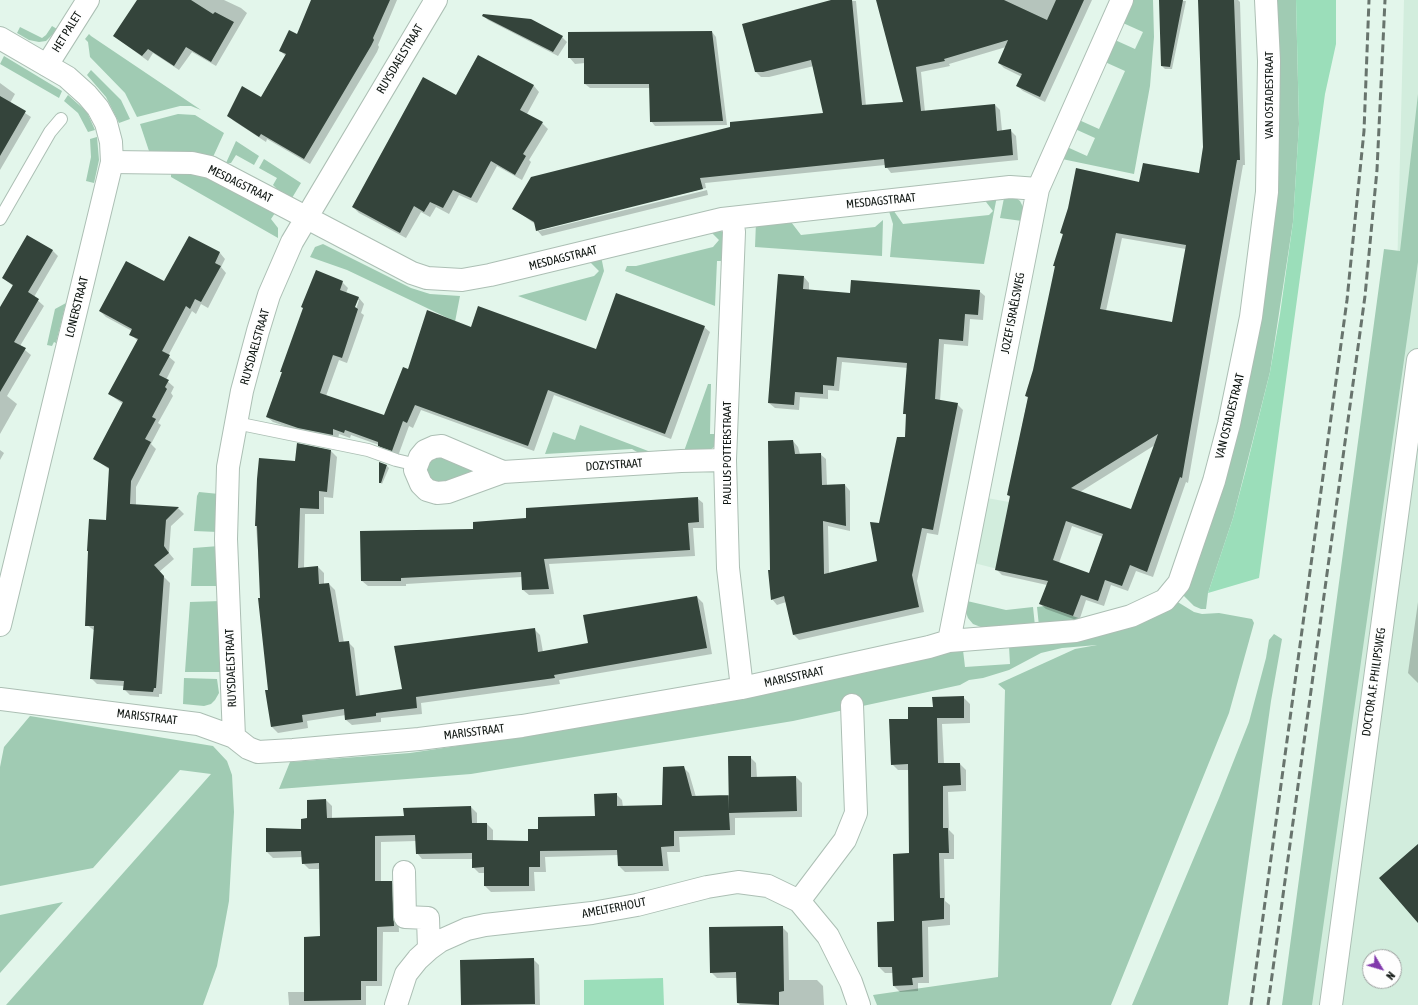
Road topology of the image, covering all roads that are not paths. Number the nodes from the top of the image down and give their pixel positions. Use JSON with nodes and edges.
{"nodes":[{"id":1,"x":88,"y":0,"type":"edge"},
{"id":2,"x":436,"y":0,"type":"edge"},
{"id":3,"x":1122,"y":0,"type":"edge"},
{"id":4,"x":1266,"y":0,"type":"edge"},
{"id":5,"x":0,"y":38,"type":"edge"},
{"id":6,"x":47,"y":65,"type":"junction"},
{"id":7,"x":61,"y":119,"type":"dead end"},
{"id":8,"x":112,"y":162,"type":"junction"},
{"id":9,"x":1038,"y":189,"type":"junction"},
{"id":10,"x":306,"y":217,"type":"junction"},
{"id":11,"x":732,"y":218,"type":"junction"},
{"id":12,"x":0,"y":219,"type":"edge"},
{"id":13,"x":1418,"y":360,"type":"edge"},
{"id":14,"x":236,"y":423,"type":"junction"},
{"id":15,"x":724,"y":460,"type":"junction"},
{"id":16,"x":416,"y":465,"type":"junction"},
{"id":17,"x":503,"y":472,"type":"junction"},
{"id":18,"x":0,"y":625,"type":"edge"},
{"id":19,"x":949,"y":641,"type":"junction"},
{"id":20,"x":742,"y":688,"type":"junction"},
{"id":21,"x":0,"y":699,"type":"edge"},
{"id":22,"x":852,"y":705,"type":"dead end"},
{"id":23,"x":234,"y":737,"type":"junction"},
{"id":24,"x":404,"y":872,"type":"dead end"},
{"id":25,"x":799,"y":901,"type":"junction"},
{"id":26,"x":429,"y":948,"type":"junction"},
{"id":27,"x":396,"y":1005,"type":"edge"},
{"id":28,"x":859,"y":1005,"type":"edge"},
{"id":29,"x":1331,"y":1005,"type":"edge"}],
"edges":[{"from":1,"to":6,"type":"street","name":"HET PALET"},
{"from":2,"to":10,"type":"street","name":"RUYSDAELSTRAAT"},
{"from":3,"to":9,"type":"street","name":"JOZEF ISRAËLSWEG"},
{"from":4,"to":19,"type":"street","name":"VAN OSTADESTRAAT"},
{"from":5,"to":6,"type":"street","name":"LONERSTRAAT"},
{"from":6,"to":8,"type":"street","name":"LONERSTRAAT"},
{"from":7,"to":12,"type":"lane"},
{"from":8,"to":10,"type":"street","name":"MESDAGSTRAAT"},
{"from":8,"to":18,"type":"street","name":"LONERSTRAAT"},
{"from":9,"to":11,"type":"street","name":"MESDAGSTRAAT"},
{"from":9,"to":19,"type":"street","name":"JOZEF ISRAËLSWEG"},
{"from":10,"to":11,"type":"street","name":"MESDAGSTRAAT"},
{"from":10,"to":14,"type":"street","name":"RUYSDAELSTRAAT"},
{"from":11,"to":15,"type":"street","name":"PAULUS POTTERSTRAAT"},
{"from":13,"to":29,"type":"street","name":"DOCTOR A.F. PHILIPSWEG"},
{"from":14,"to":16,"type":"lane"},
{"from":14,"to":23,"type":"street","name":"RUYSDAELSTRAAT"},
{"from":15,"to":17,"type":"street","name":"DOZYSTRAAT"},
{"from":15,"to":20,"type":"street","name":"PAULUS POTTERSTRAAT"},
{"from":16,"to":17,"type":"street","name":"DOZYSTRAAT"},
{"from":16,"to":17,"type":"street","name":"DOZYSTRAAT"},
{"from":19,"to":20,"type":"street","name":"MARISSTRAAT"},
{"from":20,"to":23,"type":"street","name":"MARISSTRAAT"},
{"from":21,"to":23,"type":"street","name":"MARISSTRAAT"},
{"from":22,"to":25,"type":"street"},
{"from":24,"to":26,"type":"street"},
{"from":25,"to":26,"type":"street","name":"AMELTERHOUT"},
{"from":25,"to":28,"type":"street","name":"AMELTERHOUT"},
{"from":26,"to":27,"type":"street","name":"AMELTERHOUT"}]}
